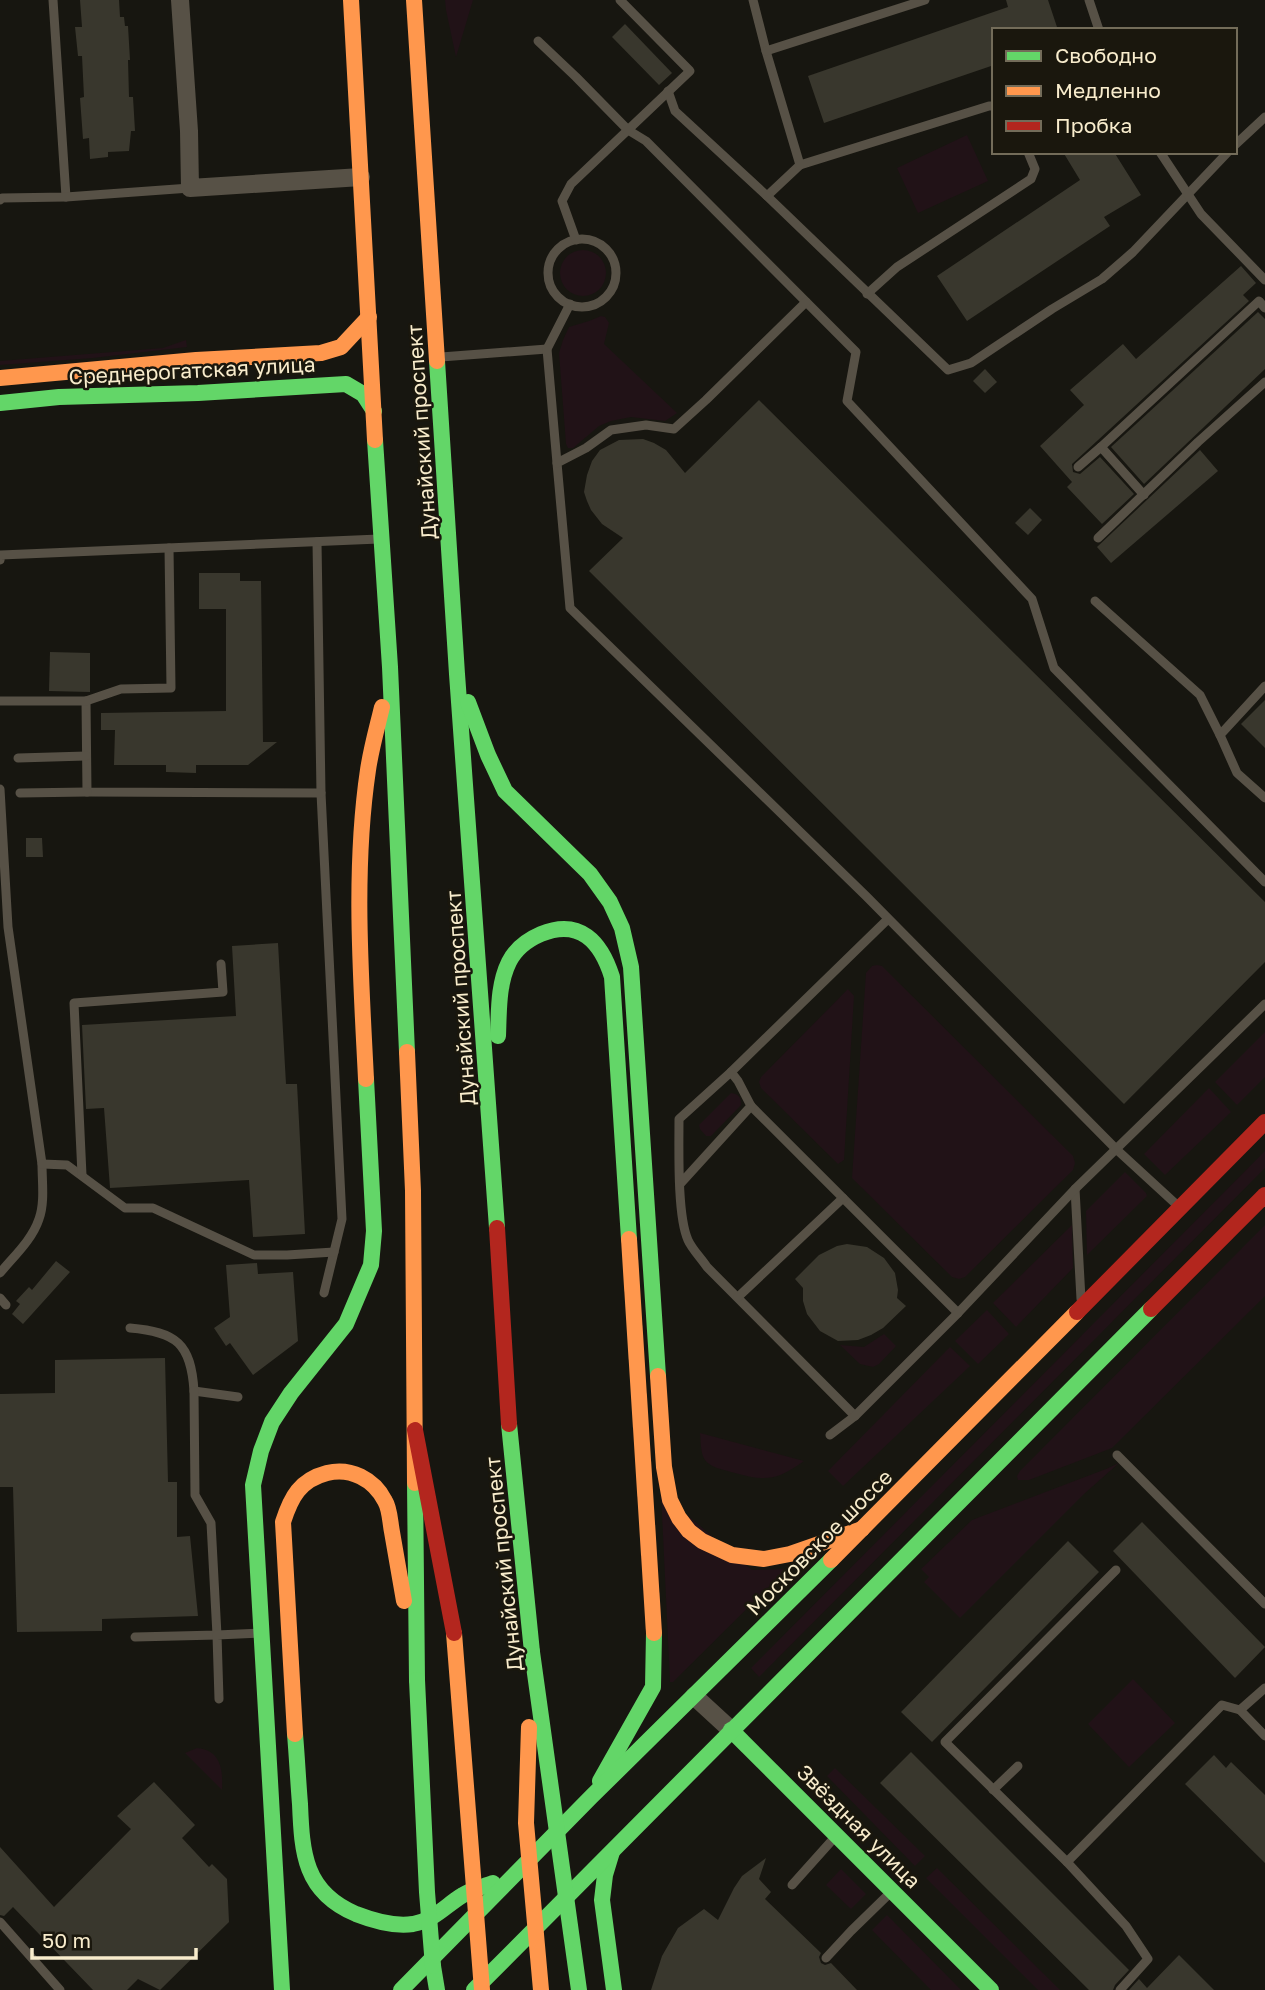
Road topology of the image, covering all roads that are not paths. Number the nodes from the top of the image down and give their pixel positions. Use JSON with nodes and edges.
{"nodes":[{"id":1,"x":53,"y":0,"type":"edge"},
{"id":2,"x":180,"y":0,"type":"edge"},
{"id":3,"x":351,"y":0,"type":"edge"},
{"id":4,"x":414,"y":0,"type":"edge"},
{"id":5,"x":620,"y":0,"type":"edge"},
{"id":6,"x":753,"y":0,"type":"edge"},
{"id":7,"x":925,"y":0,"type":"edge"},
{"id":8,"x":1089,"y":0,"type":"edge"},
{"id":9,"x":1098,"y":28,"type":"edge"},
{"id":10,"x":538,"y":41,"type":"dead end"},
{"id":11,"x":766,"y":51,"type":"junction"},
{"id":12,"x":668,"y":91,"type":"junction"},
{"id":13,"x":992,"y":106,"type":"edge"},
{"id":14,"x":1265,"y":117,"type":"edge"},
{"id":15,"x":628,"y":130,"type":"junction"},
{"id":16,"x":1237,"y":143,"type":"edge"},
{"id":17,"x":1029,"y":154,"type":"edge"},
{"id":18,"x":1161,"y":154,"type":"edge"},
{"id":19,"x":1226,"y":154,"type":"edge"},
{"id":20,"x":800,"y":165,"type":"junction"},
{"id":21,"x":361,"y":177,"type":"junction"},
{"id":22,"x":190,"y":188,"type":"junction"},
{"id":23,"x":1187,"y":195,"type":"junction"},
{"id":24,"x":767,"y":196,"type":"junction"},
{"id":25,"x":66,"y":197,"type":"junction"},
{"id":26,"x":1,"y":198,"type":"edge"},
{"id":27,"x":576,"y":240,"type":"junction"},
{"id":28,"x":1265,"y":280,"type":"edge"},
{"id":29,"x":867,"y":294,"type":"junction"},
{"id":30,"x":806,"y":302,"type":"junction"},
{"id":31,"x":570,"y":304,"type":"junction"},
{"id":32,"x":1265,"y":307,"type":"edge"},
{"id":33,"x":369,"y":317,"type":"junction"},
{"id":34,"x":547,"y":349,"type":"junction"},
{"id":35,"x":437,"y":357,"type":"junction"},
{"id":36,"x":0,"y":378,"type":"edge"},
{"id":37,"x":1265,"y":382,"type":"edge"},
{"id":38,"x":0,"y":402,"type":"edge"},
{"id":39,"x":374,"y":411,"type":"junction"},
{"id":40,"x":1101,"y":447,"type":"junction"},
{"id":41,"x":557,"y":463,"type":"junction"},
{"id":42,"x":1078,"y":467,"type":"dead end"},
{"id":43,"x":1144,"y":495,"type":"junction"},
{"id":44,"x":1098,"y":538,"type":"dead end"},
{"id":45,"x":381,"y":539,"type":"junction"},
{"id":46,"x":317,"y":542,"type":"junction"},
{"id":47,"x":169,"y":548,"type":"junction"},
{"id":48,"x":0,"y":556,"type":"edge"},
{"id":49,"x":1095,"y":601,"type":"dead end"},
{"id":50,"x":390,"y":667,"type":"junction"},
{"id":51,"x":457,"y":674,"type":"junction"},
{"id":52,"x":1265,"y":686,"type":"edge"},
{"id":53,"x":0,"y":701,"type":"edge"},
{"id":54,"x":86,"y":701,"type":"junction"},
{"id":55,"x":1220,"y":734,"type":"junction"},
{"id":56,"x":86,"y":756,"type":"junction"},
{"id":57,"x":18,"y":758,"type":"dead end"},
{"id":58,"x":0,"y":789,"type":"edge"},
{"id":59,"x":87,"y":792,"type":"junction"},
{"id":60,"x":20,"y":793,"type":"dead end"},
{"id":61,"x":321,"y":793,"type":"junction"},
{"id":62,"x":1265,"y":798,"type":"edge"},
{"id":63,"x":3,"y":878,"type":"edge"},
{"id":64,"x":1265,"y":882,"type":"edge"},
{"id":65,"x":888,"y":919,"type":"junction"},
{"id":66,"x":221,"y":964,"type":"dead end"},
{"id":67,"x":1265,"y":1004,"type":"edge"},
{"id":68,"x":732,"y":1072,"type":"junction"},
{"id":69,"x":751,"y":1105,"type":"junction"},
{"id":70,"x":1265,"y":1122,"type":"edge"},
{"id":71,"x":490,"y":1128,"type":"junction"},
{"id":72,"x":1116,"y":1149,"type":"junction"},
{"id":73,"x":42,"y":1164,"type":"junction"},
{"id":74,"x":82,"y":1175,"type":"junction"},
{"id":75,"x":681,"y":1182,"type":"junction"},
{"id":76,"x":1075,"y":1189,"type":"junction"},
{"id":77,"x":1265,"y":1195,"type":"edge"},
{"id":78,"x":843,"y":1198,"type":"junction"},
{"id":79,"x":1180,"y":1208,"type":"junction"},
{"id":80,"x":334,"y":1252,"type":"junction"},
{"id":81,"x":0,"y":1273,"type":"edge"},
{"id":82,"x":324,"y":1293,"type":"dead end"},
{"id":83,"x":738,"y":1297,"type":"junction"},
{"id":84,"x":1082,"y":1306,"type":"junction"},
{"id":85,"x":958,"y":1313,"type":"junction"},
{"id":86,"x":130,"y":1328,"type":"dead end"},
{"id":87,"x":194,"y":1391,"type":"junction"},
{"id":88,"x":238,"y":1397,"type":"dead end"},
{"id":89,"x":855,"y":1416,"type":"junction"},
{"id":90,"x":415,"y":1430,"type":"junction"},
{"id":91,"x":831,"y":1436,"type":"dead end"},
{"id":92,"x":1117,"y":1455,"type":"dead end"},
{"id":93,"x":862,"y":1529,"type":"junction"},
{"id":94,"x":1115,"y":1570,"type":"dead end"},
{"id":95,"x":1265,"y":1604,"type":"edge"},
{"id":96,"x":261,"y":1633,"type":"junction"},
{"id":97,"x":217,"y":1635,"type":"junction"},
{"id":98,"x":135,"y":1637,"type":"dead end"},
{"id":99,"x":532,"y":1652,"type":"junction"},
{"id":100,"x":417,"y":1680,"type":"junction"},
{"id":101,"x":1265,"y":1688,"type":"edge"},
{"id":102,"x":694,"y":1696,"type":"junction"},
{"id":103,"x":219,"y":1699,"type":"dead end"},
{"id":104,"x":1240,"y":1710,"type":"junction"},
{"id":105,"x":731,"y":1730,"type":"junction"},
{"id":106,"x":1265,"y":1736,"type":"edge"},
{"id":107,"x":1018,"y":1766,"type":"dead end"},
{"id":108,"x":993,"y":1790,"type":"junction"},
{"id":109,"x":591,"y":1797,"type":"junction"},
{"id":110,"x":836,"y":1835,"type":"junction"},
{"id":111,"x":612,"y":1852,"type":"junction"},
{"id":112,"x":1067,"y":1862,"type":"junction"},
{"id":113,"x":515,"y":1875,"type":"junction"},
{"id":114,"x":792,"y":1885,"type":"dead end"},
{"id":115,"x":892,"y":1891,"type":"junction"},
{"id":116,"x":0,"y":1922,"type":"edge"},
{"id":117,"x":826,"y":1958,"type":"dead end"},
{"id":118,"x":60,"y":1990,"type":"edge"},
{"id":119,"x":282,"y":1990,"type":"edge"},
{"id":120,"x":401,"y":1990,"type":"edge"},
{"id":121,"x":436,"y":1990,"type":"edge"},
{"id":122,"x":474,"y":1990,"type":"edge"},
{"id":123,"x":482,"y":1990,"type":"edge"},
{"id":124,"x":541,"y":1990,"type":"edge"},
{"id":125,"x":579,"y":1990,"type":"edge"},
{"id":126,"x":614,"y":1990,"type":"edge"},
{"id":127,"x":991,"y":1990,"type":"edge"},
{"id":128,"x":1120,"y":1990,"type":"edge"}],
"edges":[{"from":1,"to":25,"type":"lane"},
{"from":2,"to":22,"type":"street"},
{"from":3,"to":21,"type":"main road"},
{"from":4,"to":35,"type":"main road","name":"Дунайский проспект"},
{"from":5,"to":12,"type":"lane"},
{"from":6,"to":11,"type":"lane"},
{"from":7,"to":11,"type":"lane"},
{"from":8,"to":9,"type":"lane"},
{"from":10,"to":15,"type":"lane"},
{"from":11,"to":20,"type":"lane"},
{"from":12,"to":15,"type":"lane"},
{"from":12,"to":24,"type":"lane"},
{"from":13,"to":20,"type":"lane"},
{"from":14,"to":16,"type":"lane"},
{"from":15,"to":27,"type":"lane"},
{"from":15,"to":30,"type":"lane"},
{"from":17,"to":29,"type":"lane"},
{"from":18,"to":23,"type":"lane"},
{"from":19,"to":23,"type":"lane"},
{"from":20,"to":24,"type":"lane"},
{"from":21,"to":22,"type":"street"},
{"from":21,"to":33,"type":"main road"},
{"from":22,"to":25,"type":"lane"},
{"from":23,"to":28,"type":"lane"},
{"from":23,"to":29,"type":"lane"},
{"from":24,"to":29,"type":"lane"},
{"from":25,"to":26,"type":"lane"},
{"from":27,"to":31,"type":"lane"},
{"from":27,"to":31,"type":"lane"},
{"from":30,"to":41,"type":"lane"},
{"from":30,"to":64,"type":"lane"},
{"from":31,"to":34,"type":"lane"},
{"from":32,"to":40,"type":"lane"},
{"from":33,"to":36,"type":"main road","name":"Среднерогатская улица"},
{"from":33,"to":39,"type":"main road"},
{"from":34,"to":35,"type":"lane"},
{"from":34,"to":41,"type":"lane"},
{"from":35,"to":51,"type":"main road","name":"Дунайский проспект"},
{"from":37,"to":43,"type":"lane"},
{"from":38,"to":39,"type":"main road","name":"Среднерогатская улица"},
{"from":39,"to":45,"type":"main road"},
{"from":40,"to":42,"type":"lane"},
{"from":40,"to":43,"type":"lane"},
{"from":41,"to":65,"type":"lane"},
{"from":43,"to":44,"type":"lane"},
{"from":45,"to":46,"type":"lane"},
{"from":45,"to":50,"type":"main road"},
{"from":46,"to":47,"type":"lane"},
{"from":46,"to":61,"type":"lane"},
{"from":47,"to":48,"type":"lane"},
{"from":47,"to":54,"type":"lane"},
{"from":49,"to":55,"type":"lane"},
{"from":50,"to":90,"type":"main road"},
{"from":50,"to":96,"type":"main road"},
{"from":51,"to":71,"type":"main road","name":"Дунайский проспект"},
{"from":51,"to":93,"type":"main road"},
{"from":52,"to":55,"type":"lane"},
{"from":53,"to":54,"type":"lane"},
{"from":54,"to":56,"type":"lane"},
{"from":55,"to":62,"type":"lane"},
{"from":56,"to":57,"type":"lane"},
{"from":56,"to":59,"type":"lane"},
{"from":58,"to":63,"type":"lane"},
{"from":59,"to":60,"type":"lane"},
{"from":59,"to":61,"type":"lane"},
{"from":61,"to":80,"type":"lane"},
{"from":63,"to":73,"type":"lane"},
{"from":65,"to":68,"type":"lane"},
{"from":65,"to":72,"type":"lane"},
{"from":66,"to":74,"type":"lane"},
{"from":67,"to":72,"type":"lane"},
{"from":68,"to":69,"type":"lane"},
{"from":68,"to":75,"type":"lane"},
{"from":69,"to":75,"type":"lane"},
{"from":69,"to":78,"type":"lane"},
{"from":70,"to":79,"type":"main road","name":"Московское шоссе"},
{"from":71,"to":99,"type":"main road","name":"Дунайский проспект"},
{"from":71,"to":109,"type":"main road"},
{"from":72,"to":76,"type":"lane"},
{"from":72,"to":79,"type":"lane"},
{"from":73,"to":74,"type":"lane"},
{"from":73,"to":81,"type":"lane"},
{"from":74,"to":80,"type":"lane"},
{"from":75,"to":83,"type":"lane"},
{"from":76,"to":84,"type":"lane"},
{"from":76,"to":85,"type":"lane"},
{"from":77,"to":105,"type":"main road"},
{"from":78,"to":83,"type":"lane"},
{"from":78,"to":85,"type":"lane"},
{"from":79,"to":84,"type":"main road","name":"Московское шоссе"},
{"from":80,"to":82,"type":"lane"},
{"from":83,"to":89,"type":"lane"},
{"from":84,"to":93,"type":"main road","name":"Московское шоссе"},
{"from":85,"to":89,"type":"lane"},
{"from":86,"to":87,"type":"lane"},
{"from":87,"to":88,"type":"lane"},
{"from":87,"to":97,"type":"lane"},
{"from":89,"to":91,"type":"lane"},
{"from":90,"to":100,"type":"main road","bridge":true},
{"from":90,"to":123,"type":"main road","bridge":true},
{"from":92,"to":95,"type":"lane"},
{"from":93,"to":102,"type":"main road","name":"Московское шоссе"},
{"from":94,"to":108,"type":"lane"},
{"from":96,"to":97,"type":"lane"},
{"from":96,"to":119,"type":"main road"},
{"from":97,"to":98,"type":"lane"},
{"from":97,"to":103,"type":"lane"},
{"from":99,"to":124,"type":"main road","bridge":true},
{"from":99,"to":125,"type":"main road","name":"Дунайский проспект","bridge":true},
{"from":100,"to":113,"type":"main road"},
{"from":100,"to":121,"type":"main road","bridge":true},
{"from":101,"to":104,"type":"lane"},
{"from":102,"to":105,"type":"street","name":"Звёздная улица"},
{"from":102,"to":109,"type":"main road","name":"Московское шоссе"},
{"from":104,"to":106,"type":"lane"},
{"from":104,"to":112,"type":"lane"},
{"from":105,"to":110,"type":"main road","name":"Звёздная улица"},
{"from":105,"to":111,"type":"main road"},
{"from":107,"to":108,"type":"lane"},
{"from":108,"to":112,"type":"lane"},
{"from":109,"to":113,"type":"main road","name":"Московское шоссе"},
{"from":110,"to":114,"type":"lane"},
{"from":110,"to":115,"type":"main road","name":"Звёздная улица"},
{"from":111,"to":122,"type":"main road"},
{"from":111,"to":126,"type":"main road"},
{"from":112,"to":128,"type":"lane"},
{"from":113,"to":120,"type":"main road","name":"Московское шоссе"},
{"from":115,"to":117,"type":"lane"},
{"from":115,"to":127,"type":"main road","name":"Звёздная улица"},
{"from":116,"to":118,"type":"lane"}]}
